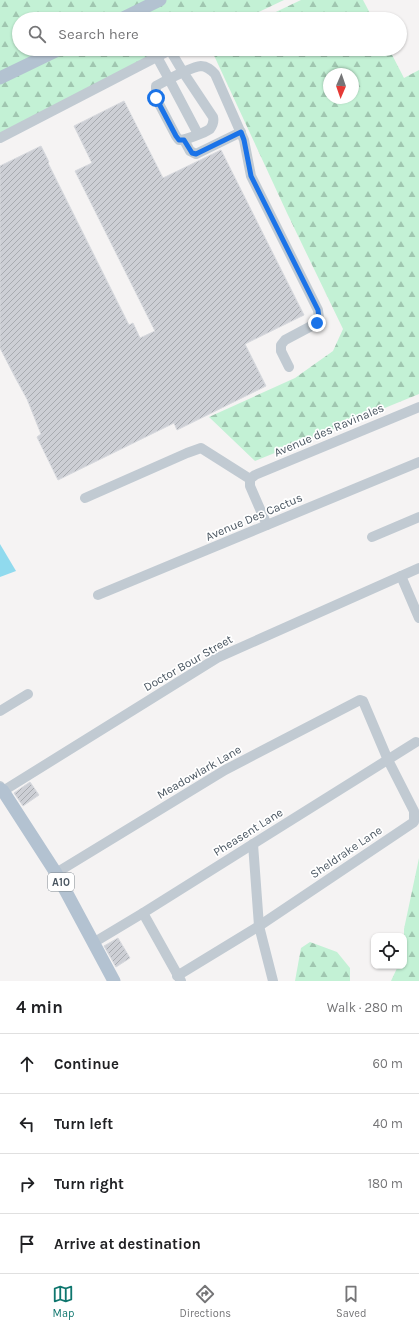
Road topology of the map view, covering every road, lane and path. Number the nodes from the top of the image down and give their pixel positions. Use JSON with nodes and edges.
{"nodes":[{"id":1,"x":160,"y":0,"type":"edge"},
{"id":2,"x":135,"y":12,"type":"edge"},
{"id":3,"x":46,"y":56,"type":"edge"},
{"id":4,"x":174,"y":56,"type":"edge"},
{"id":5,"x":156,"y":57,"type":"joint"},
{"id":6,"x":183,"y":72,"type":"junction"},
{"id":7,"x":0,"y":78,"type":"edge"},
{"id":8,"x":169,"y":78,"type":"junction"},
{"id":9,"x":212,"y":125,"type":"junction"},
{"id":10,"x":241,"y":132,"type":"junction"},
{"id":11,"x":198,"y":134,"type":"junction"},
{"id":12,"x":0,"y":138,"type":"edge"},
{"id":13,"x":184,"y":140,"type":"junction"},
{"id":14,"x":222,"y":141,"type":"junction"},
{"id":15,"x":289,"y":367,"type":"dead end"},
{"id":16,"x":419,"y":407,"type":"edge"},
{"id":17,"x":419,"y":462,"type":"edge"},
{"id":18,"x":250,"y":479,"type":"junction"},
{"id":19,"x":85,"y":498,"type":"dead end"},
{"id":20,"x":419,"y":517,"type":"edge"},
{"id":21,"x":267,"y":525,"type":"junction"},
{"id":22,"x":372,"y":537,"type":"dead end"},
{"id":23,"x":419,"y":568,"type":"edge"},
{"id":24,"x":401,"y":576,"type":"junction"},
{"id":25,"x":98,"y":595,"type":"dead end"},
{"id":26,"x":419,"y":618,"type":"edge"},
{"id":27,"x":28,"y":694,"type":"dead end"},
{"id":28,"x":360,"y":700,"type":"joint"},
{"id":29,"x":0,"y":711,"type":"edge"},
{"id":30,"x":416,"y":742,"type":"dead end"},
{"id":31,"x":388,"y":760,"type":"junction"},
{"id":32,"x":1,"y":788,"type":"edge"},
{"id":33,"x":253,"y":844,"type":"junction"},
{"id":34,"x":56,"y":873,"type":"junction"},
{"id":35,"x":143,"y":913,"type":"junction"},
{"id":36,"x":259,"y":926,"type":"junction"},
{"id":37,"x":93,"y":943,"type":"junction"},
{"id":38,"x":179,"y":979,"type":"edge"},
{"id":39,"x":114,"y":981,"type":"edge"},
{"id":40,"x":273,"y":981,"type":"edge"}],
"edges":[{"from":1,"to":2,"type":"main road"},
{"from":3,"to":7,"type":"main road"},
{"from":4,"to":6,"type":"street"},
{"from":5,"to":8,"type":"street"},
{"from":5,"to":12,"type":"street"},
{"from":6,"to":8,"type":"street"},
{"from":6,"to":9,"type":"street"},
{"from":6,"to":10,"type":"street"},
{"from":8,"to":11,"type":"street"},
{"from":8,"to":13,"type":"street"},
{"from":9,"to":11,"type":"street"},
{"from":9,"to":14,"type":"street"},
{"from":10,"to":14,"type":"street"},
{"from":10,"to":15,"type":"street"},
{"from":11,"to":13,"type":"street"},
{"from":13,"to":14,"type":"street"},
{"from":16,"to":18,"type":"street","name":"Avenue des Ravinales"},
{"from":17,"to":21,"type":"street","name":"Avenue Des Cactus"},
{"from":18,"to":19,"type":"street"},
{"from":18,"to":21,"type":"street"},
{"from":20,"to":22,"type":"street"},
{"from":21,"to":25,"type":"street","name":"Avenue Des Cactus"},
{"from":23,"to":24,"type":"street","name":"Doctor Bour Street"},
{"from":24,"to":26,"type":"street"},
{"from":24,"to":32,"type":"street","name":"Doctor Bour Street"},
{"from":27,"to":29,"type":"street"},
{"from":28,"to":31,"type":"street","name":"Sheldrake Lane"},
{"from":28,"to":34,"type":"street","name":"Meadowlark Lane"},
{"from":30,"to":31,"type":"street","name":"Pheasent Lane"},
{"from":31,"to":33,"type":"street","name":"Pheasent Lane"},
{"from":31,"to":36,"type":"street","name":"Sheldrake Lane"},
{"from":32,"to":34,"type":"main road","number":"A10"},
{"from":33,"to":35,"type":"street","name":"Pheasent Lane"},
{"from":33,"to":36,"type":"street"},
{"from":34,"to":37,"type":"main road","number":"A10"},
{"from":35,"to":37,"type":"street","name":"Pheasent Lane"},
{"from":35,"to":38,"type":"street"},
{"from":36,"to":38,"type":"street","name":"Sheldrake Lane"},
{"from":36,"to":40,"type":"street"},
{"from":37,"to":39,"type":"main road","number":"A10"}]}
